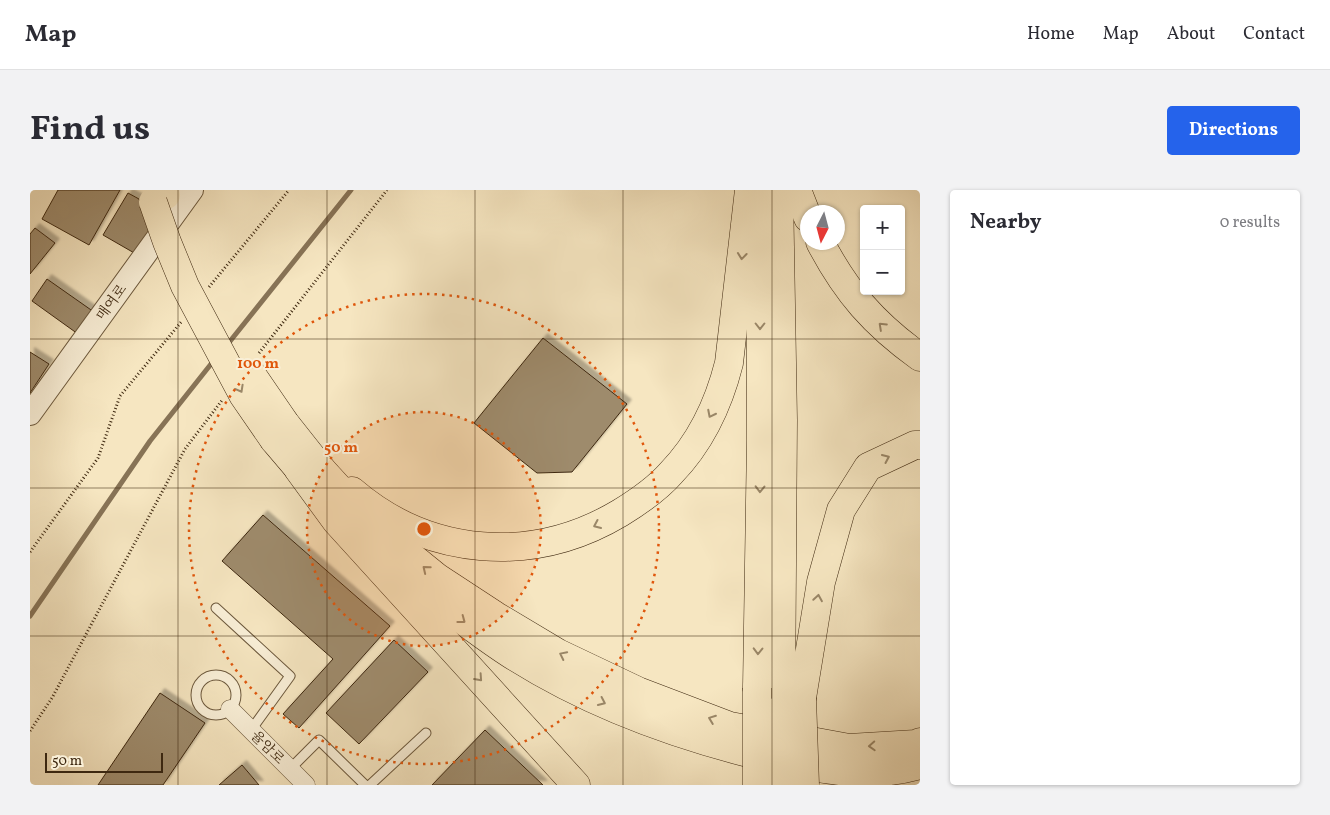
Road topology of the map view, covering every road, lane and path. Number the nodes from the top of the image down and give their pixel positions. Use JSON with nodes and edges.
{"nodes":[{"id":1,"x":289,"y":190,"type":"edge"},
{"id":2,"x":387,"y":190,"type":"edge"},
{"id":3,"x":749,"y":190,"type":"edge"},
{"id":4,"x":760,"y":190,"type":"edge"},
{"id":5,"x":779,"y":190,"type":"edge"},
{"id":6,"x":797,"y":190,"type":"edge"},
{"id":7,"x":165,"y":193,"type":"edge"},
{"id":8,"x":803,"y":205,"type":"edge"},
{"id":9,"x":824,"y":250,"type":"edge"},
{"id":10,"x":208,"y":289,"type":"dead end"},
{"id":11,"x":183,"y":320,"type":"dead end"},
{"id":12,"x":258,"y":355,"type":"dead end"},
{"id":13,"x":920,"y":357,"type":"edge"},
{"id":14,"x":227,"y":394,"type":"dead end"},
{"id":15,"x":30,"y":414,"type":"edge"},
{"id":16,"x":280,"y":432,"type":"junction"},
{"id":17,"x":920,"y":445,"type":"edge"},
{"id":18,"x":298,"y":469,"type":"junction"},
{"id":19,"x":30,"y":552,"type":"edge"},
{"id":20,"x":216,"y":608,"type":"dead end"},
{"id":21,"x":791,"y":704,"type":"junction"},
{"id":22,"x":230,"y":709,"type":"junction"},
{"id":23,"x":251,"y":730,"type":"junction"},
{"id":24,"x":30,"y":732,"type":"edge"},
{"id":25,"x":426,"y":733,"type":"dead end"},
{"id":26,"x":920,"y":742,"type":"edge"},
{"id":27,"x":920,"y":765,"type":"edge"},
{"id":28,"x":290,"y":769,"type":"junction"},
{"id":29,"x":306,"y":785,"type":"edge"},
{"id":30,"x":365,"y":785,"type":"edge"},
{"id":31,"x":370,"y":785,"type":"edge"},
{"id":32,"x":576,"y":785,"type":"edge"},
{"id":33,"x":757,"y":785,"type":"edge"},
{"id":34,"x":782,"y":785,"type":"edge"},
{"id":35,"x":805,"y":785,"type":"edge"}],
"edges":[{"from":1,"to":10,"type":"path"},
{"from":2,"to":12,"type":"path"},
{"from":3,"to":16,"type":"highway","one_way":true},
{"from":4,"to":33,"type":"highway","one_way":true,"bridge":true},
{"from":5,"to":21,"type":"highway"},
{"from":6,"to":8,"type":"highway"},
{"from":7,"to":15,"type":"street","name":"매여로"},
{"from":7,"to":16,"type":"highway","bridge":true},
{"from":13,"to":9,"type":"highway","one_way":true},
{"from":11,"to":19,"type":"path"},
{"from":14,"to":24,"type":"path"},
{"from":16,"to":18,"type":"highway"},
{"from":26,"to":16,"type":"highway","one_way":true},
{"from":21,"to":17,"type":"highway","one_way":true},
{"from":18,"to":27,"type":"highway","one_way":true},
{"from":18,"to":32,"type":"highway","one_way":true},
{"from":20,"to":23,"type":"lane"},
{"from":21,"to":34,"type":"highway","bridge":true},
{"from":21,"to":35,"type":"highway","bridge":true},
{"from":22,"to":22,"type":"lane"},
{"from":22,"to":23,"type":"street","name":"율암로"},
{"from":23,"to":28,"type":"street","name":"율암로"},
{"from":25,"to":31,"type":"lane"},
{"from":28,"to":29,"type":"street","name":"율암로"},
{"from":28,"to":30,"type":"lane"}]}
